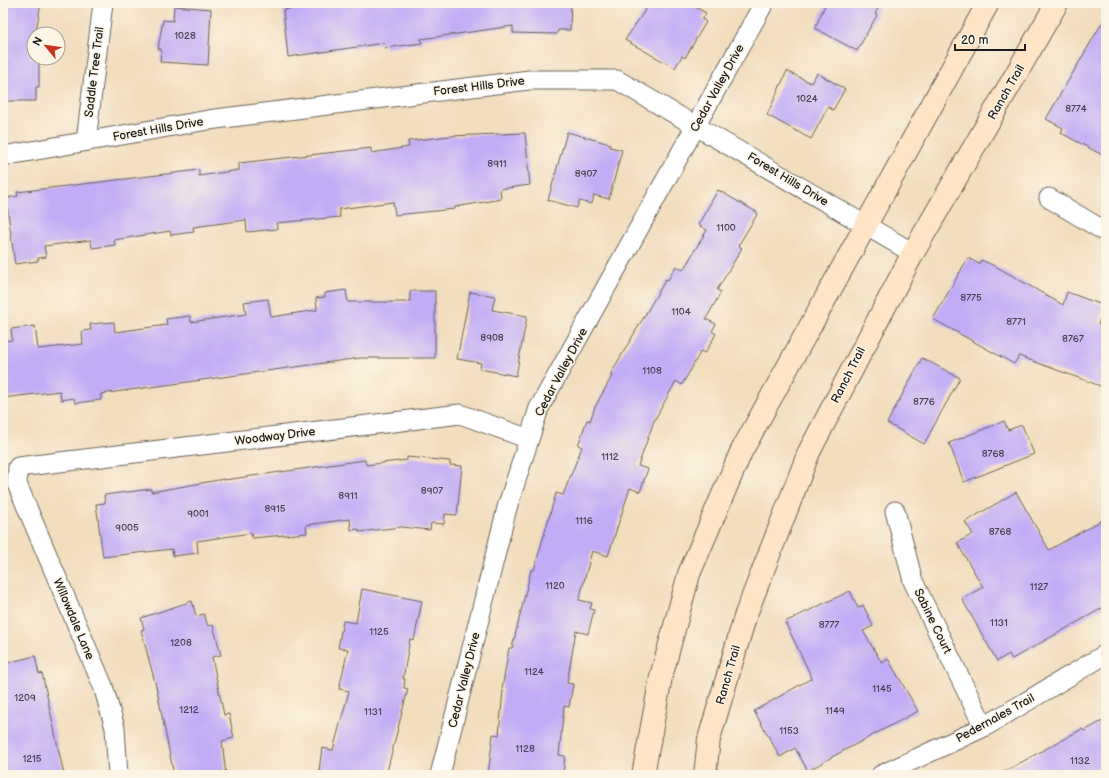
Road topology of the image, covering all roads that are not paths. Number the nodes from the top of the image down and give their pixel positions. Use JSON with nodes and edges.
{"nodes":[{"id":1,"x":103,"y":3,"type":"edge"},
{"id":2,"x":764,"y":3,"type":"edge"},
{"id":3,"x":988,"y":3,"type":"edge"},
{"id":4,"x":1057,"y":3,"type":"edge"},
{"id":5,"x":696,"y":125,"type":"junction"},
{"id":6,"x":86,"y":142,"type":"junction"},
{"id":7,"x":3,"y":156,"type":"edge"},
{"id":8,"x":1049,"y":198,"type":"dead end"},
{"id":9,"x":867,"y":226,"type":"junction"},
{"id":10,"x":1106,"y":232,"type":"edge"},
{"id":11,"x":913,"y":253,"type":"junction"},
{"id":12,"x":529,"y":439,"type":"junction"},
{"id":13,"x":18,"y":467,"type":"joint"},
{"id":14,"x":895,"y":511,"type":"dead end"},
{"id":15,"x":1106,"y":654,"type":"edge"},
{"id":16,"x":984,"y":726,"type":"junction"},
{"id":17,"x":118,"y":775,"type":"edge"},
{"id":18,"x":440,"y":775,"type":"edge"},
{"id":19,"x":643,"y":775,"type":"edge"},
{"id":20,"x":705,"y":775,"type":"edge"},
{"id":21,"x":881,"y":775,"type":"edge"}],
"edges":[{"from":1,"to":6,"type":"street","name":"Saddle Tree Trail"},
{"from":2,"to":5,"type":"street","name":"Cedar Valley Drive"},
{"from":3,"to":9,"type":"main road"},
{"from":4,"to":11,"type":"main road","name":"Ranch Trail"},
{"from":5,"to":6,"type":"street","name":"Forest Hills Drive"},
{"from":5,"to":9,"type":"street","name":"Forest Hills Drive"},
{"from":5,"to":12,"type":"street","name":"Cedar Valley Drive"},
{"from":6,"to":7,"type":"street","name":"Forest Hills Drive"},
{"from":8,"to":10,"type":"street"},
{"from":9,"to":11,"type":"street","name":"Forest Hills Drive"},
{"from":9,"to":19,"type":"main road"},
{"from":11,"to":20,"type":"main road","name":"Ranch Trail"},
{"from":12,"to":13,"type":"street","name":"Woodway Drive"},
{"from":12,"to":18,"type":"street","name":"Cedar Valley Drive"},
{"from":13,"to":17,"type":"street","name":"Willowdale Lane"},
{"from":14,"to":16,"type":"street","name":"Sabine Court"},
{"from":15,"to":16,"type":"street","name":"Pedernales Trail"},
{"from":16,"to":21,"type":"street","name":"Pedernales Trail"}]}
